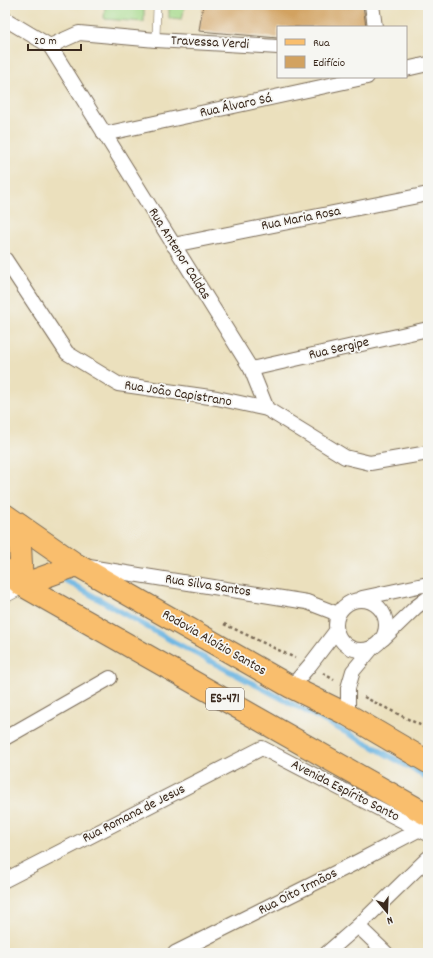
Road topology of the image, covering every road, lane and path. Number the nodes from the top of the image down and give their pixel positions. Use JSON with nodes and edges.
{"nodes":[{"id":1,"x":157,"y":5,"type":"edge"},
{"id":2,"x":372,"y":5,"type":"edge"},
{"id":3,"x":5,"y":19,"type":"edge"},
{"id":4,"x":375,"y":26,"type":"edge"},
{"id":5,"x":156,"y":40,"type":"junction"},
{"id":6,"x":50,"y":46,"type":"junction"},
{"id":7,"x":277,"y":47,"type":"edge"},
{"id":8,"x":428,"y":64,"type":"edge"},
{"id":9,"x":407,"y":69,"type":"edge"},
{"id":10,"x":358,"y":78,"type":"edge"},
{"id":11,"x":104,"y":134,"type":"junction"},
{"id":12,"x":428,"y":194,"type":"edge"},
{"id":13,"x":173,"y":245,"type":"junction"},
{"id":14,"x":5,"y":259,"type":"edge"},
{"id":15,"x":428,"y":329,"type":"edge"},
{"id":16,"x":251,"y":369,"type":"junction"},
{"id":17,"x":267,"y":409,"type":"junction"},
{"id":18,"x":428,"y":453,"type":"edge"},
{"id":19,"x":12,"y":520,"type":"edge"},
{"id":20,"x":77,"y":565,"type":"junction"},
{"id":21,"x":5,"y":570,"type":"edge"},
{"id":22,"x":428,"y":584,"type":"edge"},
{"id":23,"x":14,"y":589,"type":"edge"},
{"id":24,"x":428,"y":598,"type":"edge"},
{"id":25,"x":357,"y":599,"type":"junction"},
{"id":26,"x":338,"y":614,"type":"junction"},
{"id":27,"x":336,"y":631,"type":"junction"},
{"id":28,"x":376,"y":645,"type":"junction"},
{"id":29,"x":110,"y":678,"type":"dead end"},
{"id":30,"x":291,"y":687,"type":"junction"},
{"id":31,"x":348,"y":716,"type":"junction"},
{"id":32,"x":5,"y":738,"type":"edge"},
{"id":33,"x":262,"y":748,"type":"joint"},
{"id":34,"x":428,"y":762,"type":"edge"},
{"id":35,"x":425,"y":826,"type":"edge"},
{"id":36,"x":428,"y":858,"type":"edge"},
{"id":37,"x":5,"y":880,"type":"edge"},
{"id":38,"x":358,"y":926,"type":"junction"},
{"id":39,"x":176,"y":953,"type":"edge"},
{"id":40,"x":326,"y":953,"type":"edge"},
{"id":41,"x":386,"y":953,"type":"edge"}],
"edges":[{"from":1,"to":5,"type":"lane"},
{"from":2,"to":4,"type":"street"},
{"from":3,"to":6,"type":"street","name":"Rua Antenor Caldas"},
{"from":5,"to":6,"type":"street","name":"Travessa Verdi"},
{"from":5,"to":7,"type":"street","name":"Travessa Verdi"},
{"from":6,"to":11,"type":"street","name":"Rua Antenor Caldas"},
{"from":8,"to":9,"type":"street"},
{"from":10,"to":11,"type":"street","name":"Rua Álvaro Sá"},
{"from":11,"to":13,"type":"street","name":"Rua Antenor Caldas"},
{"from":12,"to":13,"type":"street","name":"Rua Maria Rosa"},
{"from":13,"to":16,"type":"street","name":"Rua Antenor Caldas"},
{"from":14,"to":17,"type":"street","name":"Rua João Capistrano"},
{"from":15,"to":16,"type":"street","name":"Rua Sergipe"},
{"from":16,"to":17,"type":"street","name":"Rua Antenor Caldas"},
{"from":17,"to":18,"type":"street"},
{"from":19,"to":20,"type":"main road","name":"Rodovia Aloízio Santos"},
{"from":19,"to":23,"type":"main road"},
{"from":20,"to":23,"type":"main road"},
{"from":20,"to":26,"type":"street","name":"Rua Silva Santos"},
{"from":20,"to":30,"type":"main road","name":"Rodovia Aloízio Santos"},
{"from":21,"to":23,"type":"main road","number":"ES-471"},
{"from":22,"to":25,"type":"street"},
{"from":23,"to":35,"type":"main road","number":"ES-471"},
{"from":24,"to":28,"type":"street"},
{"from":25,"to":26,"type":"street"},
{"from":25,"to":28,"type":"street"},
{"from":26,"to":27,"type":"street"},
{"from":27,"to":28,"type":"street"},
{"from":27,"to":30,"type":"street"},
{"from":28,"to":31,"type":"street"},
{"from":29,"to":32,"type":"street"},
{"from":30,"to":31,"type":"main road","name":"Rodovia Aloízio Santos"},
{"from":31,"to":34,"type":"main road","name":"Rodovia Aloízio Santos"},
{"from":33,"to":35,"type":"street","name":"Avenida Espírito Santo"},
{"from":33,"to":37,"type":"street","name":"Rua Romana de Jesus"},
{"from":35,"to":39,"type":"street","name":"Rua Oito Irmãos"},
{"from":36,"to":38,"type":"street"},
{"from":38,"to":40,"type":"street"},
{"from":38,"to":41,"type":"street"}]}
